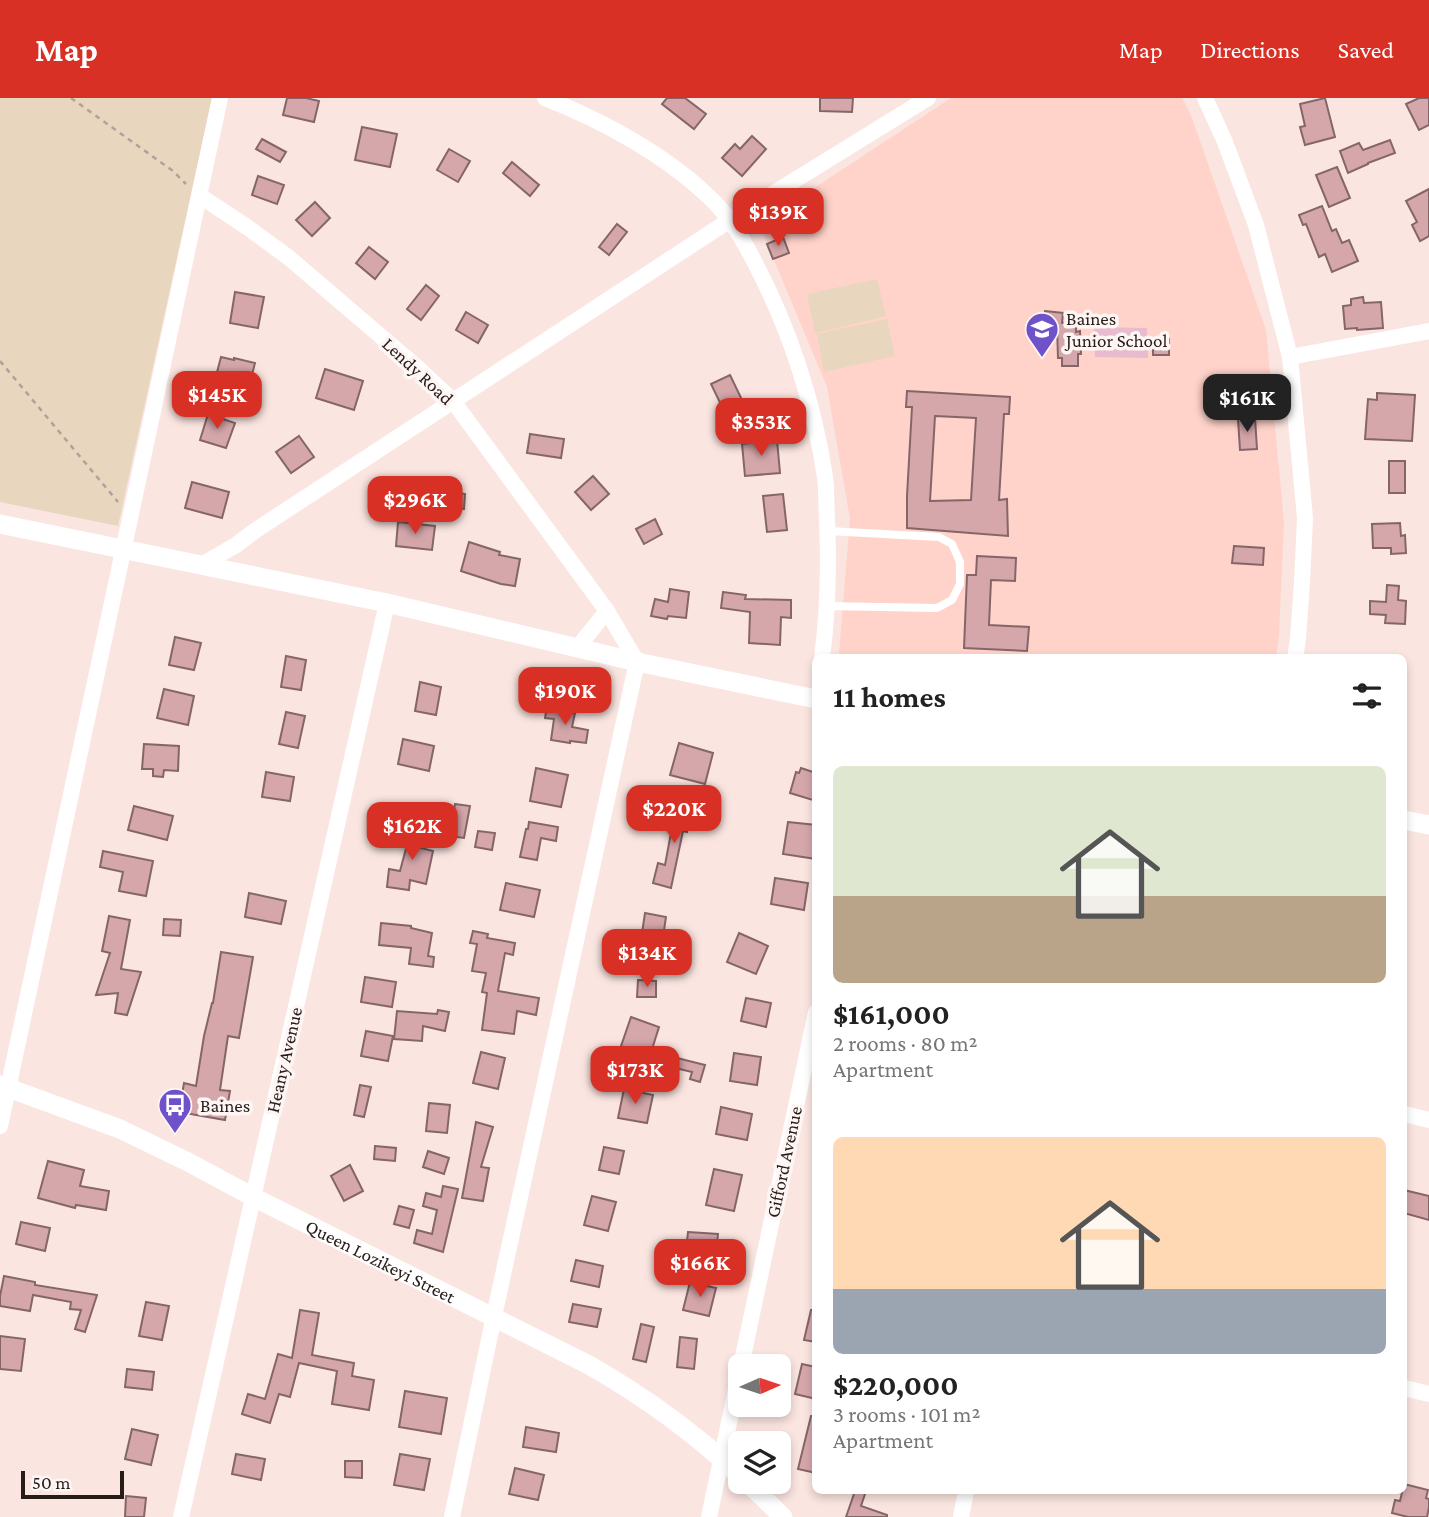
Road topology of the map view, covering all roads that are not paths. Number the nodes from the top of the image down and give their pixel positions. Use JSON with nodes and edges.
{"nodes":[{"id":1,"x":220,"y":98,"type":"edge"},
{"id":2,"x":545,"y":98,"type":"edge"},
{"id":3,"x":928,"y":98,"type":"edge"},
{"id":4,"x":1205,"y":98,"type":"edge"},
{"id":5,"x":200,"y":197,"type":"junction"},
{"id":6,"x":730,"y":220,"type":"junction"},
{"id":7,"x":1429,"y":331,"type":"edge"},
{"id":8,"x":1290,"y":357,"type":"junction"},
{"id":9,"x":453,"y":401,"type":"junction"},
{"id":10,"x":0,"y":524,"type":"edge"},
{"id":11,"x":828,"y":531,"type":"junction"},
{"id":12,"x":123,"y":550,"type":"junction"},
{"id":13,"x":200,"y":566,"type":"junction"},
{"id":14,"x":387,"y":603,"type":"junction"},
{"id":15,"x":827,"y":606,"type":"junction"},
{"id":16,"x":607,"y":611,"type":"junction"},
{"id":17,"x":577,"y":648,"type":"junction"},
{"id":18,"x":822,"y":654,"type":"edge"},
{"id":19,"x":1296,"y":654,"type":"edge"},
{"id":20,"x":637,"y":662,"type":"junction"},
{"id":21,"x":812,"y":697,"type":"edge"},
{"id":22,"x":1407,"y":821,"type":"edge"},
{"id":23,"x":1429,"y":825,"type":"edge"},
{"id":24,"x":812,"y":1031,"type":"edge"},
{"id":25,"x":4,"y":1086,"type":"edge"},
{"id":26,"x":1407,"y":1115,"type":"edge"},
{"id":27,"x":1429,"y":1120,"type":"edge"},
{"id":28,"x":0,"y":1126,"type":"edge"},
{"id":29,"x":253,"y":1197,"type":"junction"},
{"id":30,"x":494,"y":1316,"type":"junction"},
{"id":31,"x":1407,"y":1389,"type":"edge"},
{"id":32,"x":1429,"y":1394,"type":"edge"},
{"id":33,"x":720,"y":1457,"type":"junction"},
{"id":34,"x":728,"y":1465,"type":"edge"},
{"id":35,"x":759,"y":1494,"type":"edge"},
{"id":36,"x":965,"y":1494,"type":"edge"},
{"id":37,"x":181,"y":1517,"type":"edge"},
{"id":38,"x":452,"y":1517,"type":"edge"},
{"id":39,"x":709,"y":1517,"type":"edge"},
{"id":40,"x":783,"y":1517,"type":"edge"},
{"id":41,"x":961,"y":1517,"type":"edge"}],
"edges":[{"from":1,"to":5,"type":"street"},
{"from":2,"to":6,"type":"street"},
{"from":3,"to":6,"type":"street"},
{"from":4,"to":8,"type":"street"},
{"from":5,"to":9,"type":"street","name":"Lendy Road"},
{"from":5,"to":12,"type":"street"},
{"from":6,"to":9,"type":"street"},
{"from":6,"to":11,"type":"street"},
{"from":7,"to":8,"type":"street"},
{"from":8,"to":19,"type":"street"},
{"from":9,"to":13,"type":"street"},
{"from":9,"to":16,"type":"street","name":"Lendy Road"},
{"from":10,"to":12,"type":"street"},
{"from":11,"to":15,"type":"street"},
{"from":11,"to":15,"type":"lane"},
{"from":12,"to":13,"type":"street"},
{"from":12,"to":25,"type":"street"},
{"from":13,"to":14,"type":"street"},
{"from":14,"to":17,"type":"street"},
{"from":14,"to":29,"type":"street","name":"Heany Avenue"},
{"from":15,"to":18,"type":"street"},
{"from":16,"to":17,"type":"street"},
{"from":16,"to":20,"type":"street","name":"Lendy Road"},
{"from":17,"to":20,"type":"street"},
{"from":20,"to":21,"type":"street"},
{"from":20,"to":30,"type":"street"},
{"from":22,"to":23,"type":"street"},
{"from":24,"to":33,"type":"street","name":"Gifford Avenue"},
{"from":25,"to":28,"type":"street"},
{"from":25,"to":29,"type":"street","name":"Queen Lozikeyi Street"},
{"from":26,"to":27,"type":"street"},
{"from":29,"to":30,"type":"street","name":"Queen Lozikeyi Street"},
{"from":29,"to":37,"type":"street","name":"Heany Avenue"},
{"from":30,"to":33,"type":"street","name":"Queen Lozikeyi Street"},
{"from":30,"to":38,"type":"street"},
{"from":31,"to":32,"type":"street"},
{"from":33,"to":34,"type":"street","name":"Queen Lozikeyi Street"},
{"from":33,"to":39,"type":"street","name":"Gifford Avenue"},
{"from":35,"to":40,"type":"street"},
{"from":36,"to":41,"type":"street"}]}
